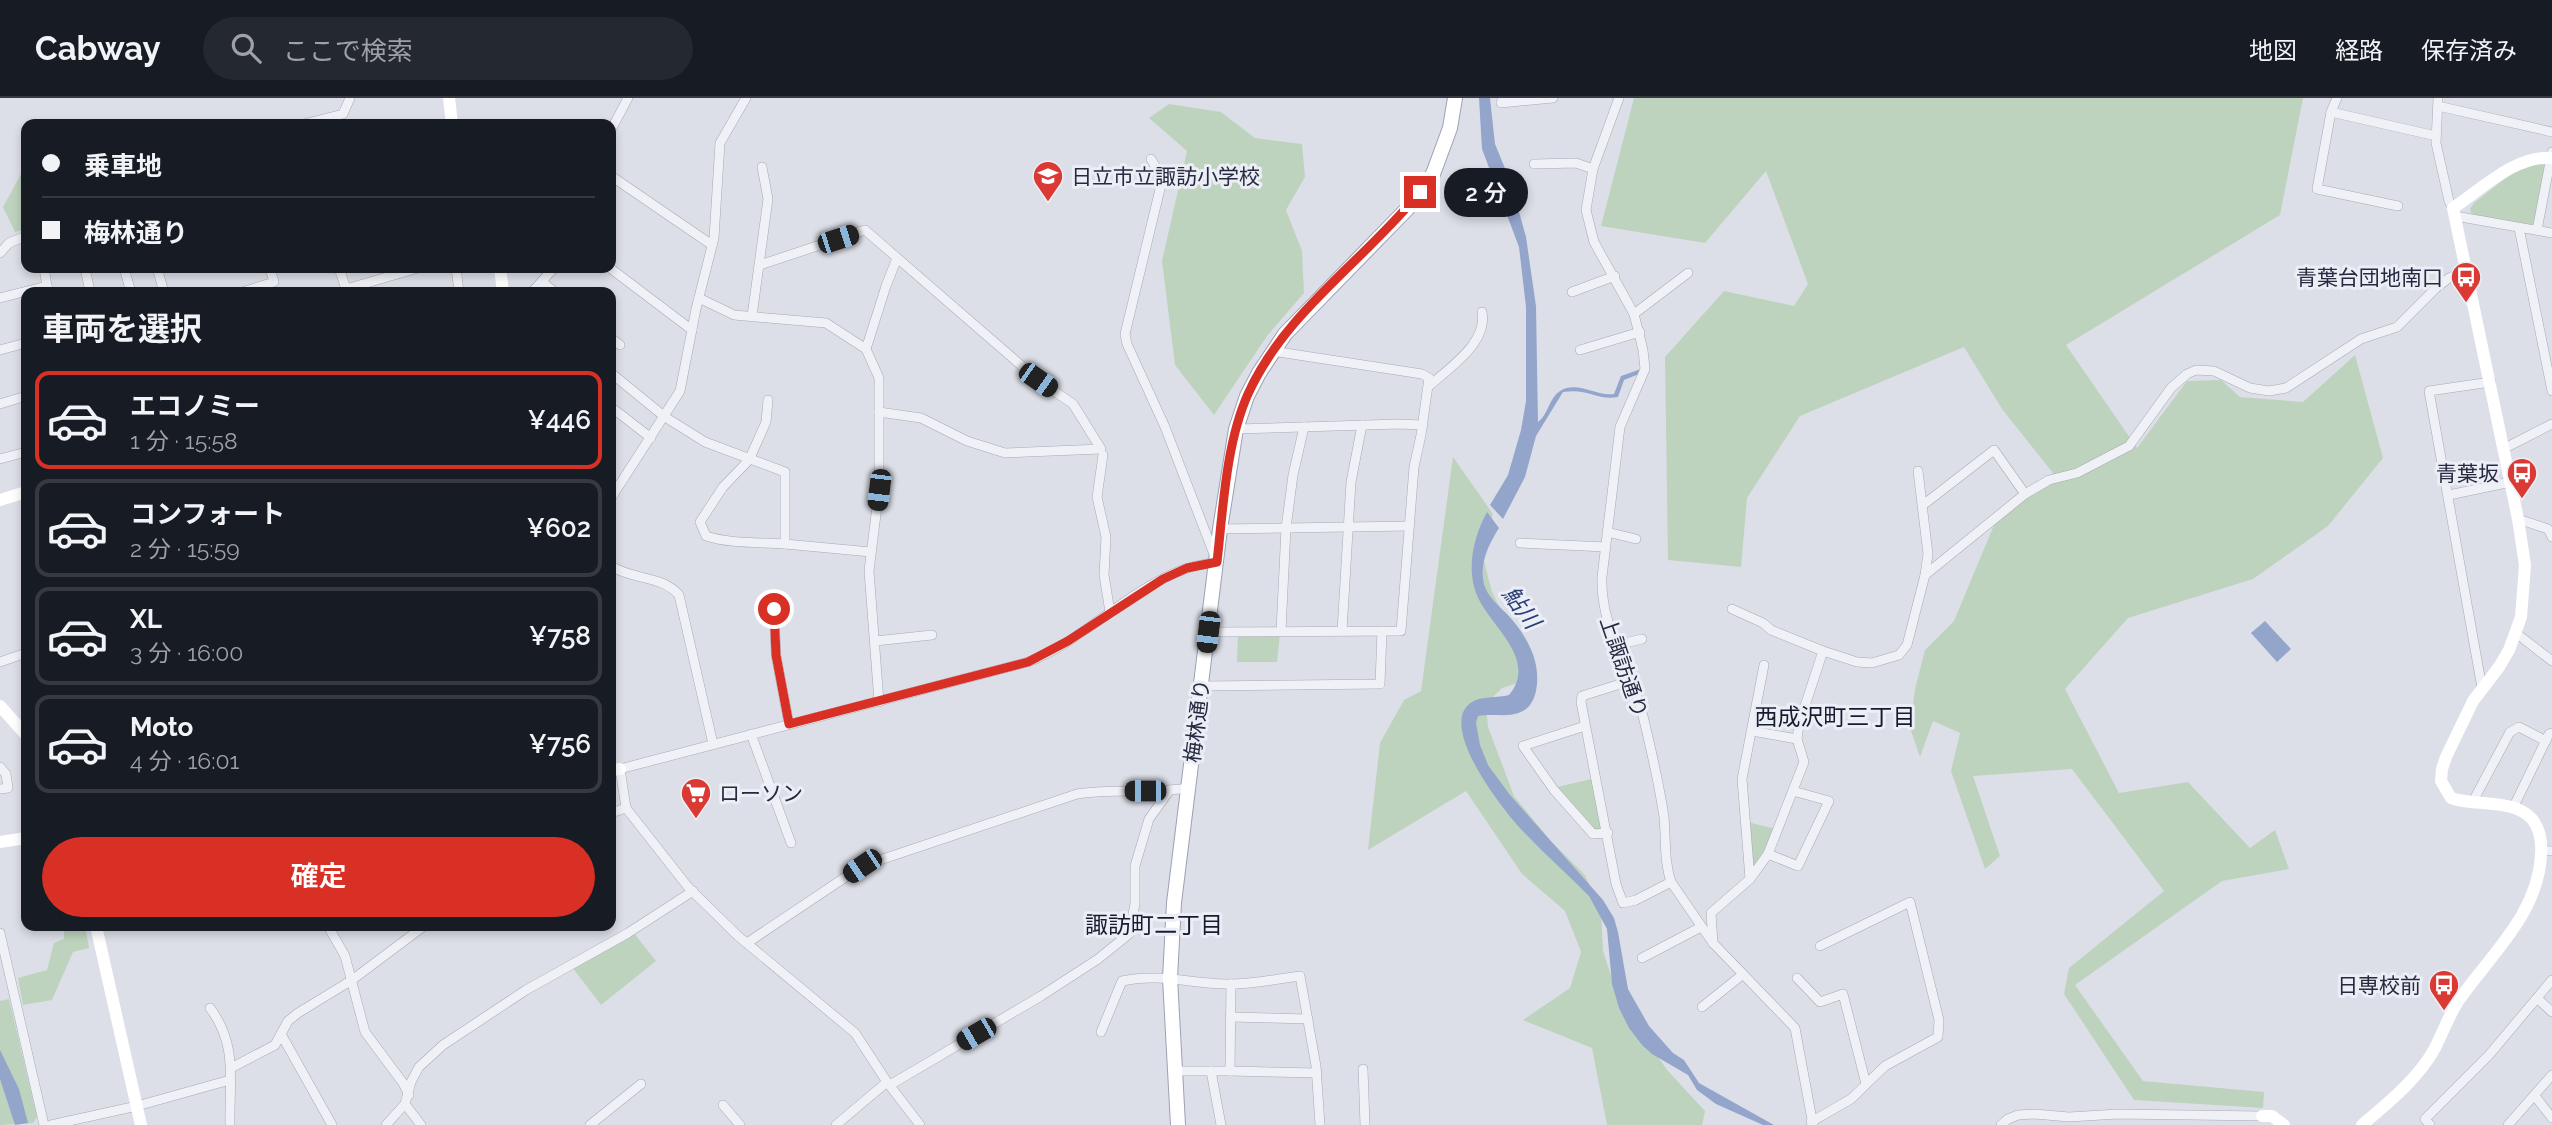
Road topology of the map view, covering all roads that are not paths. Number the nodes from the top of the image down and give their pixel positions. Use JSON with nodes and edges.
{"nodes":[{"id":1,"x":350,"y":98,"type":"edge"},
{"id":2,"x":449,"y":98,"type":"edge"},
{"id":3,"x":628,"y":98,"type":"edge"},
{"id":4,"x":746,"y":98,"type":"edge"},
{"id":5,"x":1455,"y":98,"type":"edge"},
{"id":6,"x":1503,"y":98,"type":"edge"},
{"id":7,"x":1553,"y":98,"type":"edge"},
{"id":8,"x":1619,"y":98,"type":"edge"},
{"id":9,"x":2337,"y":98,"type":"edge"},
{"id":10,"x":2438,"y":102,"type":"edge"},
{"id":11,"x":2331,"y":112,"type":"junction"},
{"id":12,"x":324,"y":119,"type":"edge"},
{"id":13,"x":451,"y":119,"type":"edge"},
{"id":14,"x":616,"y":121,"type":"edge"},
{"id":15,"x":2552,"y":132,"type":"edge"},
{"id":16,"x":2436,"y":136,"type":"junction"},
{"id":17,"x":2552,"y":156,"type":"edge"},
{"id":18,"x":1151,"y":159,"type":"dead end"},
{"id":19,"x":1534,"y":164,"type":"dead end"},
{"id":20,"x":762,"y":167,"type":"dead end"},
{"id":21,"x":1593,"y":169,"type":"junction"},
{"id":22,"x":616,"y":179,"type":"edge"},
{"id":23,"x":2398,"y":206,"type":"dead end"},
{"id":24,"x":2454,"y":212,"type":"junction"},
{"id":25,"x":2519,"y":228,"type":"junction"},
{"id":26,"x":2537,"y":230,"type":"junction"},
{"id":27,"x":2552,"y":233,"type":"edge"},
{"id":28,"x":21,"y":238,"type":"edge"},
{"id":29,"x":712,"y":245,"type":"junction"},
{"id":30,"x":0,"y":253,"type":"edge"},
{"id":31,"x":897,"y":258,"type":"junction"},
{"id":32,"x":760,"y":265,"type":"junction"},
{"id":33,"x":2466,"y":270,"type":"junction"},
{"id":34,"x":271,"y":273,"type":"edge"},
{"id":35,"x":402,"y":273,"type":"edge"},
{"id":36,"x":550,"y":273,"type":"edge"},
{"id":37,"x":616,"y":273,"type":"edge"},
{"id":38,"x":1688,"y":273,"type":"dead end"},
{"id":39,"x":1615,"y":276,"type":"junction"},
{"id":40,"x":542,"y":282,"type":"junction"},
{"id":41,"x":258,"y":287,"type":"edge"},
{"id":42,"x":356,"y":287,"type":"edge"},
{"id":43,"x":537,"y":287,"type":"edge"},
{"id":44,"x":548,"y":287,"type":"edge"},
{"id":45,"x":1573,"y":292,"type":"dead end"},
{"id":46,"x":21,"y":294,"type":"edge"},
{"id":47,"x":0,"y":298,"type":"edge"},
{"id":48,"x":699,"y":298,"type":"junction"},
{"id":49,"x":1482,"y":312,"type":"dead end"},
{"id":50,"x":1634,"y":314,"type":"junction"},
{"id":51,"x":752,"y":316,"type":"junction"},
{"id":52,"x":692,"y":330,"type":"junction"},
{"id":53,"x":1640,"y":332,"type":"junction"},
{"id":54,"x":616,"y":342,"type":"edge"},
{"id":55,"x":21,"y":344,"type":"edge"},
{"id":56,"x":620,"y":345,"type":"dead end"},
{"id":57,"x":866,"y":349,"type":"junction"},
{"id":58,"x":0,"y":350,"type":"edge"},
{"id":59,"x":1580,"y":350,"type":"dead end"},
{"id":60,"x":1272,"y":351,"type":"junction"},
{"id":61,"x":616,"y":377,"type":"edge"},
{"id":62,"x":2491,"y":382,"type":"junction"},
{"id":63,"x":1428,"y":387,"type":"junction"},
{"id":64,"x":2552,"y":391,"type":"edge"},
{"id":65,"x":21,"y":398,"type":"edge"},
{"id":66,"x":768,"y":400,"type":"dead end"},
{"id":67,"x":0,"y":404,"type":"edge"},
{"id":68,"x":616,"y":411,"type":"edge"},
{"id":69,"x":879,"y":412,"type":"junction"},
{"id":70,"x":665,"y":417,"type":"junction"},
{"id":71,"x":2552,"y":424,"type":"edge"},
{"id":72,"x":1362,"y":425,"type":"junction"},
{"id":73,"x":1423,"y":425,"type":"junction"},
{"id":74,"x":1304,"y":427,"type":"junction"},
{"id":75,"x":1236,"y":429,"type":"junction"},
{"id":76,"x":651,"y":438,"type":"junction"},
{"id":77,"x":2505,"y":448,"type":"junction"},
{"id":78,"x":21,"y":453,"type":"edge"},
{"id":79,"x":1103,"y":455,"type":"dead end"},
{"id":80,"x":0,"y":459,"type":"edge"},
{"id":81,"x":749,"y":460,"type":"junction"},
{"id":82,"x":1918,"y":471,"type":"dead end"},
{"id":83,"x":2511,"y":482,"type":"junction"},
{"id":84,"x":616,"y":490,"type":"edge"},
{"id":85,"x":21,"y":494,"type":"edge"},
{"id":86,"x":2025,"y":494,"type":"junction"},
{"id":87,"x":2449,"y":495,"type":"junction"},
{"id":88,"x":0,"y":500,"type":"edge"},
{"id":89,"x":1923,"y":505,"type":"junction"},
{"id":90,"x":2518,"y":519,"type":"junction"},
{"id":91,"x":1348,"y":526,"type":"junction"},
{"id":92,"x":1409,"y":526,"type":"junction"},
{"id":93,"x":1220,"y":528,"type":"junction"},
{"id":94,"x":1286,"y":528,"type":"junction"},
{"id":95,"x":1608,"y":532,"type":"junction"},
{"id":96,"x":2552,"y":537,"type":"edge"},
{"id":97,"x":1636,"y":539,"type":"dead end"},
{"id":98,"x":1520,"y":543,"type":"dead end"},
{"id":99,"x":785,"y":544,"type":"junction"},
{"id":100,"x":1606,"y":547,"type":"junction"},
{"id":101,"x":871,"y":552,"type":"junction"},
{"id":102,"x":1217,"y":562,"type":"junction"},
{"id":103,"x":616,"y":569,"type":"edge"},
{"id":104,"x":1925,"y":575,"type":"junction"},
{"id":105,"x":774,"y":609,"type":"dead end"},
{"id":106,"x":1732,"y":610,"type":"dead end"},
{"id":107,"x":1110,"y":612,"type":"junction"},
{"id":108,"x":1281,"y":631,"type":"junction"},
{"id":109,"x":1342,"y":631,"type":"junction"},
{"id":110,"x":1382,"y":631,"type":"junction"},
{"id":111,"x":1208,"y":632,"type":"junction"},
{"id":112,"x":2516,"y":633,"type":"junction"},
{"id":113,"x":932,"y":635,"type":"dead end"},
{"id":114,"x":1642,"y":639,"type":"dead end"},
{"id":115,"x":875,"y":641,"type":"junction"},
{"id":116,"x":1616,"y":645,"type":"junction"},
{"id":117,"x":1823,"y":651,"type":"junction"},
{"id":118,"x":21,"y":655,"type":"edge"},
{"id":119,"x":2552,"y":661,"type":"edge"},
{"id":120,"x":0,"y":662,"type":"edge"},
{"id":121,"x":1764,"y":665,"type":"dead end"},
{"id":122,"x":1630,"y":681,"type":"junction"},
{"id":123,"x":1201,"y":686,"type":"junction"},
{"id":124,"x":2482,"y":688,"type":"junction"},
{"id":125,"x":879,"y":702,"type":"junction"},
{"id":126,"x":0,"y":706,"type":"edge"},
{"id":127,"x":789,"y":724,"type":"junction"},
{"id":128,"x":1585,"y":726,"type":"junction"},
{"id":129,"x":21,"y":730,"type":"edge"},
{"id":130,"x":1752,"y":731,"type":"junction"},
{"id":131,"x":751,"y":734,"type":"junction"},
{"id":132,"x":2549,"y":737,"type":"edge"},
{"id":133,"x":1797,"y":739,"type":"junction"},
{"id":134,"x":713,"y":744,"type":"junction"},
{"id":135,"x":0,"y":767,"type":"edge"},
{"id":136,"x":616,"y":770,"type":"edge"},
{"id":137,"x":616,"y":773,"type":"edge"},
{"id":138,"x":1188,"y":788,"type":"junction"},
{"id":139,"x":0,"y":789,"type":"edge"},
{"id":140,"x":1169,"y":791,"type":"junction"},
{"id":141,"x":1793,"y":791,"type":"junction"},
{"id":142,"x":2472,"y":803,"type":"junction"},
{"id":143,"x":626,"y":808,"type":"junction"},
{"id":144,"x":2512,"y":808,"type":"junction"},
{"id":145,"x":616,"y":811,"type":"edge"},
{"id":146,"x":1608,"y":832,"type":"junction"},
{"id":147,"x":21,"y":839,"type":"edge"},
{"id":148,"x":0,"y":842,"type":"edge"},
{"id":149,"x":791,"y":843,"type":"dead end"},
{"id":150,"x":2547,"y":850,"type":"edge"},
{"id":151,"x":1768,"y":854,"type":"junction"},
{"id":152,"x":1749,"y":879,"type":"junction"},
{"id":153,"x":1671,"y":881,"type":"junction"},
{"id":154,"x":693,"y":891,"type":"junction"},
{"id":155,"x":1701,"y":927,"type":"junction"},
{"id":156,"x":97,"y":931,"type":"edge"},
{"id":157,"x":331,"y":931,"type":"edge"},
{"id":158,"x":417,"y":931,"type":"edge"},
{"id":159,"x":0,"y":933,"type":"edge"},
{"id":160,"x":747,"y":943,"type":"junction"},
{"id":161,"x":1713,"y":943,"type":"junction"},
{"id":162,"x":1820,"y":946,"type":"dead end"},
{"id":163,"x":1642,"y":958,"type":"dead end"},
{"id":164,"x":1742,"y":975,"type":"junction"},
{"id":165,"x":1170,"y":978,"type":"junction"},
{"id":166,"x":1797,"y":978,"type":"dead end"},
{"id":167,"x":352,"y":980,"type":"junction"},
{"id":168,"x":2552,"y":980,"type":"edge"},
{"id":169,"x":1231,"y":984,"type":"junction"},
{"id":170,"x":2537,"y":998,"type":"junction"},
{"id":171,"x":210,"y":1007,"type":"dead end"},
{"id":172,"x":1702,"y":1007,"type":"dead end"},
{"id":173,"x":2552,"y":1012,"type":"edge"},
{"id":174,"x":1230,"y":1017,"type":"junction"},
{"id":175,"x":1308,"y":1018,"type":"junction"},
{"id":176,"x":1101,"y":1032,"type":"dead end"},
{"id":177,"x":281,"y":1034,"type":"junction"},
{"id":178,"x":230,"y":1068,"type":"junction"},
{"id":179,"x":1363,"y":1069,"type":"dead end"},
{"id":180,"x":1175,"y":1071,"type":"junction"},
{"id":181,"x":1211,"y":1071,"type":"junction"},
{"id":182,"x":1230,"y":1071,"type":"junction"},
{"id":183,"x":1317,"y":1073,"type":"junction"},
{"id":184,"x":2552,"y":1075,"type":"edge"},
{"id":185,"x":230,"y":1080,"type":"junction"},
{"id":186,"x":888,"y":1083,"type":"junction"},
{"id":187,"x":641,"y":1084,"type":"dead end"},
{"id":188,"x":1866,"y":1084,"type":"junction"},
{"id":189,"x":2535,"y":1096,"type":"junction"},
{"id":190,"x":407,"y":1100,"type":"junction"},
{"id":191,"x":723,"y":1105,"type":"dead end"},
{"id":192,"x":137,"y":1106,"type":"junction"},
{"id":193,"x":2263,"y":1115,"type":"joint"},
{"id":194,"x":2552,"y":1118,"type":"edge"},
{"id":195,"x":2083,"y":1121,"type":"edge"},
{"id":196,"x":915,"y":1122,"type":"edge"},
{"id":197,"x":1812,"y":1124,"type":"edge"},
{"id":198,"x":44,"y":1125,"type":"edge"},
{"id":199,"x":51,"y":1125,"type":"edge"},
{"id":200,"x":141,"y":1125,"type":"edge"},
{"id":201,"x":230,"y":1125,"type":"edge"},
{"id":202,"x":332,"y":1125,"type":"edge"},
{"id":203,"x":386,"y":1125,"type":"edge"},
{"id":204,"x":421,"y":1125,"type":"edge"},
{"id":205,"x":590,"y":1125,"type":"edge"},
{"id":206,"x":740,"y":1125,"type":"edge"},
{"id":207,"x":836,"y":1125,"type":"edge"},
{"id":208,"x":1178,"y":1125,"type":"edge"},
{"id":209,"x":1221,"y":1125,"type":"edge"},
{"id":210,"x":1320,"y":1125,"type":"edge"},
{"id":211,"x":1365,"y":1125,"type":"edge"},
{"id":212,"x":2001,"y":1125,"type":"edge"},
{"id":213,"x":2284,"y":1125,"type":"edge"},
{"id":214,"x":2362,"y":1125,"type":"edge"},
{"id":215,"x":2430,"y":1125,"type":"edge"},
{"id":216,"x":2508,"y":1125,"type":"edge"}],
"edges":[{"from":1,"to":12,"type":"street"},
{"from":2,"to":13,"type":"street"},
{"from":3,"to":14,"type":"street"},
{"from":4,"to":29,"type":"street"},
{"from":5,"to":60,"type":"main road","name":"梅林通り"},
{"from":6,"to":7,"type":"street"},
{"from":8,"to":21,"type":"street","name":"上諏訪通り"},
{"from":9,"to":11,"type":"street"},
{"from":10,"to":15,"type":"street"},
{"from":10,"to":16,"type":"street"},
{"from":11,"to":16,"type":"street"},
{"from":11,"to":23,"type":"street"},
{"from":16,"to":24,"type":"street"},
{"from":17,"to":24,"type":"street"},
{"from":17,"to":26,"type":"street"},
{"from":18,"to":102,"type":"street"},
{"from":19,"to":21,"type":"street"},
{"from":20,"to":32,"type":"street"},
{"from":21,"to":39,"type":"street","name":"上諏訪通り"},
{"from":22,"to":29,"type":"street"},
{"from":24,"to":25,"type":"street"},
{"from":24,"to":33,"type":"street"},
{"from":25,"to":26,"type":"street"},
{"from":25,"to":64,"type":"street"},
{"from":26,"to":27,"type":"street"},
{"from":28,"to":30,"type":"street"},
{"from":29,"to":48,"type":"street"},
{"from":31,"to":32,"type":"street"},
{"from":31,"to":57,"type":"street"},
{"from":31,"to":69,"type":"street"},
{"from":32,"to":51,"type":"street"},
{"from":33,"to":62,"type":"street"},
{"from":33,"to":86,"type":"street"},
{"from":34,"to":41,"type":"street"},
{"from":35,"to":42,"type":"street"},
{"from":36,"to":40,"type":"street"},
{"from":37,"to":52,"type":"street"},
{"from":38,"to":50,"type":"street"},
{"from":39,"to":45,"type":"street"},
{"from":39,"to":50,"type":"street","name":"上諏訪通り"},
{"from":40,"to":43,"type":"street"},
{"from":40,"to":44,"type":"street"},
{"from":46,"to":47,"type":"street"},
{"from":48,"to":51,"type":"street"},
{"from":48,"to":52,"type":"street"},
{"from":49,"to":63,"type":"street"},
{"from":50,"to":53,"type":"street","name":"上諏訪通り"},
{"from":51,"to":57,"type":"street"},
{"from":52,"to":70,"type":"street"},
{"from":53,"to":59,"type":"street"},
{"from":53,"to":95,"type":"street","name":"上諏訪通り"},
{"from":54,"to":56,"type":"street"},
{"from":55,"to":58,"type":"street"},
{"from":57,"to":69,"type":"street"},
{"from":60,"to":63,"type":"street"},
{"from":60,"to":75,"type":"main road","name":"梅林通り"},
{"from":61,"to":70,"type":"street"},
{"from":62,"to":77,"type":"street"},
{"from":62,"to":87,"type":"street"},
{"from":63,"to":73,"type":"street"},
{"from":65,"to":67,"type":"street"},
{"from":66,"to":81,"type":"street"},
{"from":68,"to":76,"type":"street"},
{"from":69,"to":101,"type":"street"},
{"from":70,"to":76,"type":"street"},
{"from":70,"to":81,"type":"street"},
{"from":71,"to":77,"type":"street"},
{"from":72,"to":73,"type":"street"},
{"from":72,"to":74,"type":"street"},
{"from":72,"to":91,"type":"street"},
{"from":73,"to":92,"type":"street"},
{"from":74,"to":75,"type":"street"},
{"from":74,"to":94,"type":"street"},
{"from":75,"to":93,"type":"main road","name":"梅林通り"},
{"from":76,"to":84,"type":"street"},
{"from":77,"to":83,"type":"street"},
{"from":78,"to":80,"type":"street"},
{"from":79,"to":107,"type":"street"},
{"from":81,"to":99,"type":"street"},
{"from":81,"to":99,"type":"street"},
{"from":82,"to":89,"type":"street"},
{"from":83,"to":87,"type":"street"},
{"from":83,"to":90,"type":"street"},
{"from":85,"to":88,"type":"street"},
{"from":86,"to":89,"type":"street"},
{"from":86,"to":104,"type":"street"},
{"from":87,"to":124,"type":"street"},
{"from":89,"to":104,"type":"street"},
{"from":90,"to":96,"type":"street"},
{"from":90,"to":112,"type":"street"},
{"from":91,"to":92,"type":"street"},
{"from":91,"to":94,"type":"street"},
{"from":91,"to":109,"type":"street"},
{"from":92,"to":110,"type":"street"},
{"from":93,"to":94,"type":"street"},
{"from":93,"to":102,"type":"main road","name":"梅林通り"},
{"from":94,"to":108,"type":"street"},
{"from":95,"to":97,"type":"street"},
{"from":95,"to":100,"type":"street","name":"上諏訪通り"},
{"from":98,"to":100,"type":"street"},
{"from":99,"to":101,"type":"street"},
{"from":100,"to":116,"type":"street","name":"上諏訪通り"},
{"from":101,"to":115,"type":"street"},
{"from":102,"to":107,"type":"street"},
{"from":102,"to":111,"type":"main road","name":"梅林通り"},
{"from":103,"to":134,"type":"street"},
{"from":104,"to":117,"type":"street"},
{"from":105,"to":127,"type":"street"},
{"from":106,"to":117,"type":"street"},
{"from":107,"to":125,"type":"street"},
{"from":108,"to":109,"type":"street"},
{"from":108,"to":111,"type":"street"},
{"from":109,"to":110,"type":"street"},
{"from":110,"to":123,"type":"street"},
{"from":111,"to":123,"type":"main road","name":"梅林通り"},
{"from":112,"to":119,"type":"street"},
{"from":112,"to":124,"type":"street"},
{"from":113,"to":115,"type":"street"},
{"from":114,"to":116,"type":"street"},
{"from":115,"to":125,"type":"street"},
{"from":116,"to":122,"type":"street","name":"上諏訪通り"},
{"from":117,"to":133,"type":"street"},
{"from":118,"to":120,"type":"street"},
{"from":121,"to":130,"type":"street"},
{"from":122,"to":128,"type":"street"},
{"from":122,"to":153,"type":"street","name":"上諏訪通り"},
{"from":123,"to":138,"type":"main road","name":"梅林通り"},
{"from":124,"to":142,"type":"street"},
{"from":125,"to":127,"type":"street"},
{"from":126,"to":129,"type":"street"},
{"from":127,"to":131,"type":"street"},
{"from":128,"to":146,"type":"street"},
{"from":128,"to":146,"type":"street"},
{"from":130,"to":133,"type":"street"},
{"from":130,"to":152,"type":"street"},
{"from":131,"to":134,"type":"street"},
{"from":131,"to":149,"type":"street"},
{"from":132,"to":142,"type":"street"},
{"from":132,"to":144,"type":"street"},
{"from":133,"to":141,"type":"street"},
{"from":134,"to":136,"type":"street"},
{"from":135,"to":139,"type":"street"},
{"from":137,"to":143,"type":"street"},
{"from":138,"to":140,"type":"street"},
{"from":138,"to":165,"type":"main road","name":"梅林通り"},
{"from":140,"to":160,"type":"street"},
{"from":140,"to":186,"type":"street"},
{"from":141,"to":151,"type":"street"},
{"from":141,"to":151,"type":"street"},
{"from":142,"to":144,"type":"street"},
{"from":143,"to":145,"type":"street"},
{"from":143,"to":154,"type":"street"},
{"from":144,"to":150,"type":"street"},
{"from":146,"to":153,"type":"street"},
{"from":147,"to":148,"type":"street"},
{"from":150,"to":214,"type":"street"},
{"from":151,"to":152,"type":"street"},
{"from":152,"to":161,"type":"street"},
{"from":153,"to":155,"type":"street","name":"上諏訪通り"},
{"from":154,"to":160,"type":"street"},
{"from":154,"to":190,"type":"street"},
{"from":155,"to":161,"type":"street","name":"上諏訪通り"},
{"from":155,"to":163,"type":"street"},
{"from":156,"to":192,"type":"street"},
{"from":157,"to":167,"type":"street"},
{"from":158,"to":167,"type":"street"},
{"from":159,"to":198,"type":"street"},
{"from":160,"to":186,"type":"street"},
{"from":161,"to":164,"type":"street","name":"上諏訪通り"},
{"from":162,"to":188,"type":"street"},
{"from":164,"to":172,"type":"street"},
{"from":164,"to":197,"type":"street","name":"上諏訪通り"},
{"from":165,"to":169,"type":"street"},
{"from":165,"to":176,"type":"street"},
{"from":165,"to":180,"type":"main road","name":"梅林通り"},
{"from":166,"to":188,"type":"street"},
{"from":167,"to":177,"type":"street"},
{"from":167,"to":190,"type":"street"},
{"from":168,"to":170,"type":"street"},
{"from":169,"to":174,"type":"street"},
{"from":169,"to":175,"type":"street"},
{"from":170,"to":173,"type":"street"},
{"from":170,"to":215,"type":"street"},
{"from":171,"to":178,"type":"street"},
{"from":174,"to":175,"type":"street"},
{"from":174,"to":182,"type":"street"},
{"from":175,"to":183,"type":"street"},
{"from":177,"to":178,"type":"street"},
{"from":177,"to":202,"type":"street"},
{"from":178,"to":185,"type":"street"},
{"from":179,"to":211,"type":"street"},
{"from":180,"to":181,"type":"street"},
{"from":180,"to":208,"type":"main road","name":"梅林通り"},
{"from":181,"to":182,"type":"street"},
{"from":181,"to":209,"type":"street"},
{"from":182,"to":183,"type":"street"},
{"from":183,"to":210,"type":"street"},
{"from":184,"to":189,"type":"street"},
{"from":185,"to":192,"type":"street"},
{"from":185,"to":201,"type":"street"},
{"from":186,"to":196,"type":"street"},
{"from":186,"to":207,"type":"street"},
{"from":187,"to":205,"type":"street"},
{"from":188,"to":197,"type":"street"},
{"from":189,"to":194,"type":"street"},
{"from":189,"to":216,"type":"street"},
{"from":190,"to":203,"type":"street"},
{"from":190,"to":204,"type":"street"},
{"from":191,"to":206,"type":"street"},
{"from":192,"to":199,"type":"street"},
{"from":192,"to":200,"type":"street"},
{"from":193,"to":195,"type":"street"},
{"from":193,"to":213,"type":"street"},
{"from":195,"to":212,"type":"street"}]}
